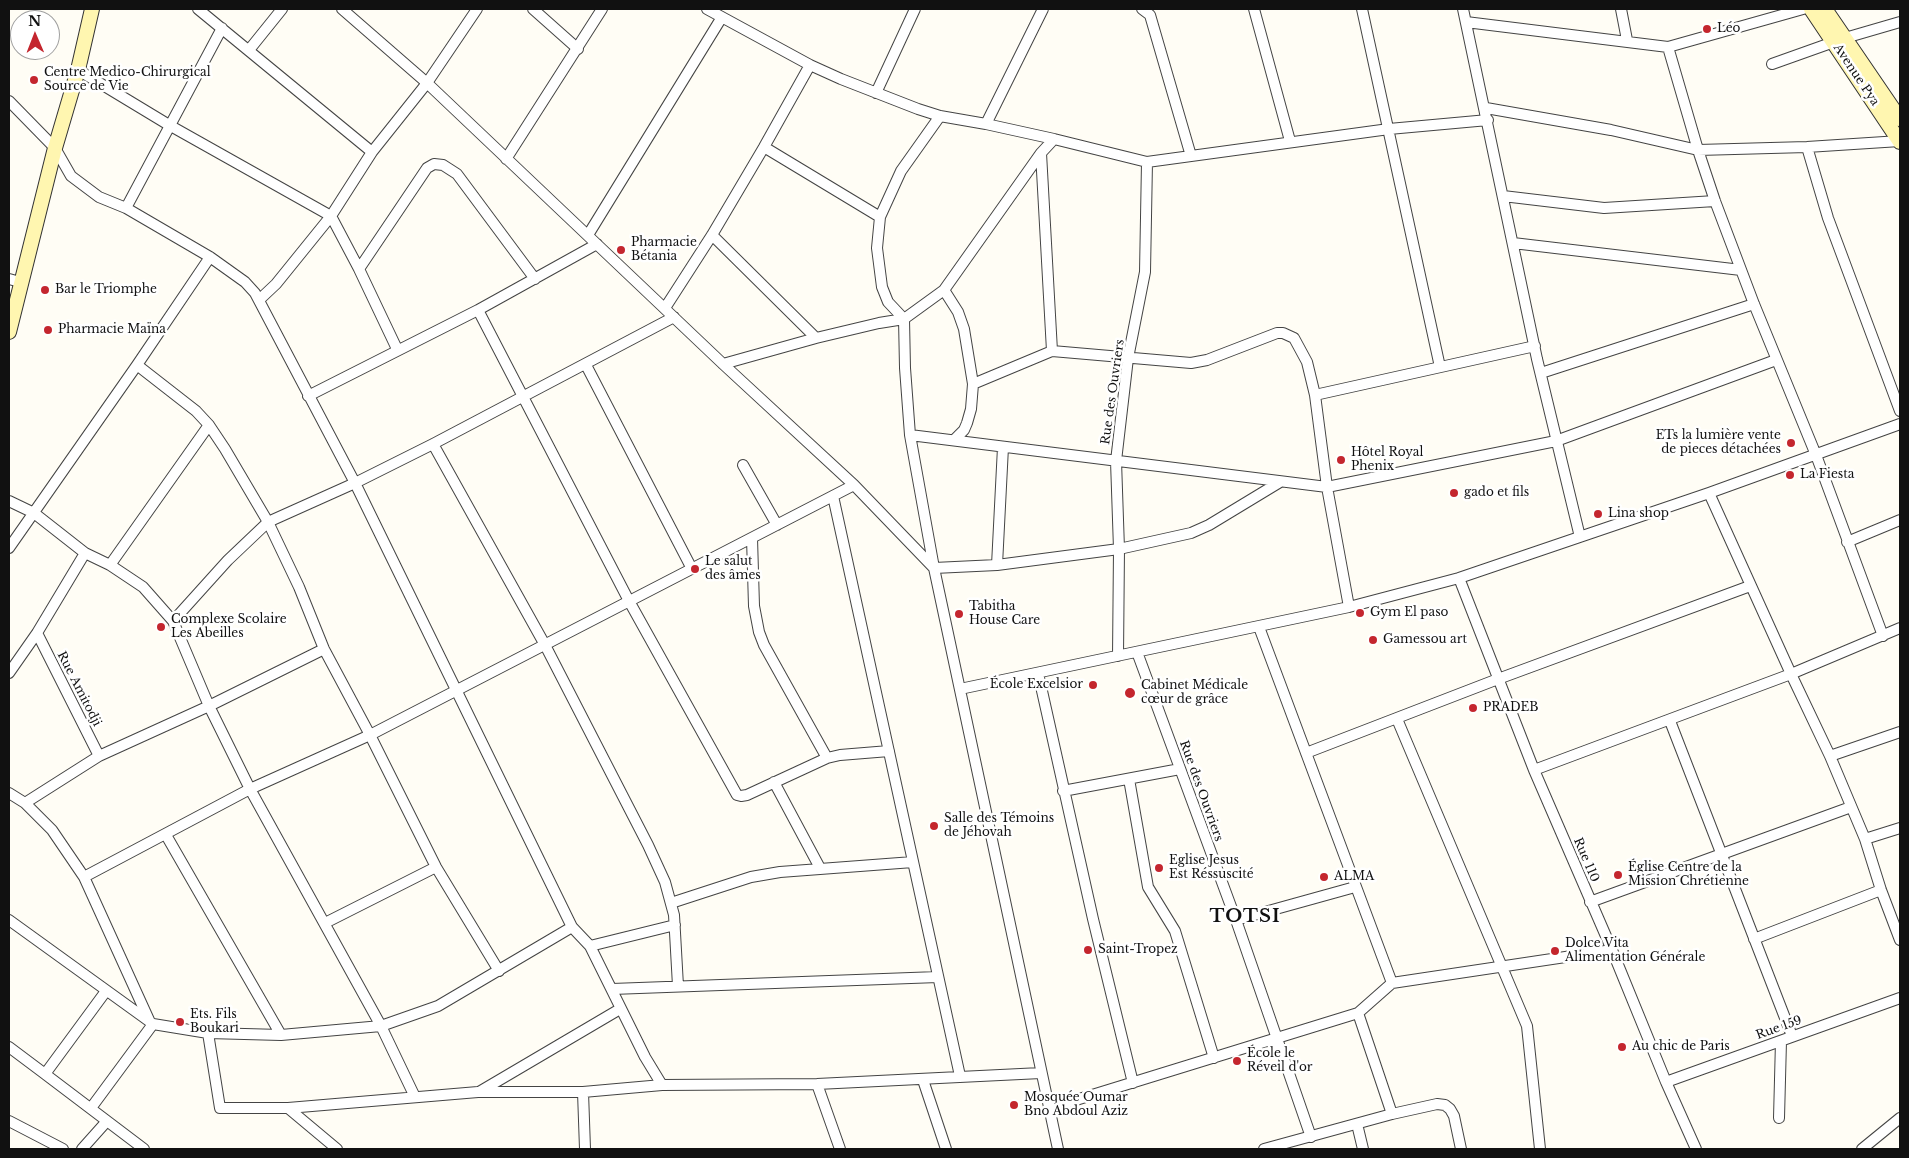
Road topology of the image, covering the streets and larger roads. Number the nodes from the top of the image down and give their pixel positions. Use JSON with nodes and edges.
{"nodes":[{"id":1,"x":92,"y":9,"type":"edge"},
{"id":2,"x":198,"y":9,"type":"edge"},
{"id":3,"x":282,"y":9,"type":"edge"},
{"id":4,"x":342,"y":9,"type":"edge"},
{"id":5,"x":477,"y":9,"type":"edge"},
{"id":6,"x":533,"y":9,"type":"edge"},
{"id":7,"x":602,"y":9,"type":"edge"},
{"id":8,"x":707,"y":9,"type":"edge"},
{"id":9,"x":915,"y":9,"type":"edge"},
{"id":10,"x":1043,"y":9,"type":"edge"},
{"id":11,"x":1142,"y":9,"type":"edge"},
{"id":12,"x":1254,"y":9,"type":"edge"},
{"id":13,"x":1362,"y":9,"type":"edge"},
{"id":14,"x":1463,"y":9,"type":"edge"},
{"id":15,"x":1621,"y":9,"type":"edge"},
{"id":16,"x":1803,"y":9,"type":"edge"},
{"id":17,"x":1811,"y":9,"type":"edge"},
{"id":18,"x":1825,"y":9,"type":"edge"},
{"id":19,"x":722,"y":17,"type":"junction"},
{"id":20,"x":1466,"y":22,"type":"junction"},
{"id":21,"x":1900,"y":22,"type":"edge"},
{"id":22,"x":222,"y":28,"type":"junction"},
{"id":23,"x":1626,"y":40,"type":"junction"},
{"id":24,"x":1840,"y":40,"type":"junction"},
{"id":25,"x":1668,"y":46,"type":"junction"},
{"id":26,"x":578,"y":49,"type":"junction"},
{"id":27,"x":249,"y":50,"type":"junction"},
{"id":28,"x":1772,"y":64,"type":"dead end"},
{"id":29,"x":810,"y":65,"type":"junction"},
{"id":30,"x":78,"y":70,"type":"junction"},
{"id":31,"x":427,"y":83,"type":"junction"},
{"id":32,"x":876,"y":93,"type":"junction"},
{"id":33,"x":9,"y":101,"type":"edge"},
{"id":34,"x":1486,"y":108,"type":"junction"},
{"id":35,"x":940,"y":116,"type":"junction"},
{"id":36,"x":1900,"y":119,"type":"edge"},
{"id":37,"x":1488,"y":120,"type":"junction"},
{"id":38,"x":986,"y":124,"type":"junction"},
{"id":39,"x":169,"y":125,"type":"junction"},
{"id":40,"x":1389,"y":129,"type":"junction"},
{"id":41,"x":1054,"y":139,"type":"junction"},
{"id":42,"x":1900,"y":141,"type":"edge"},
{"id":43,"x":1290,"y":142,"type":"junction"},
{"id":44,"x":764,"y":147,"type":"junction"},
{"id":45,"x":1807,"y":147,"type":"junction"},
{"id":46,"x":55,"y":148,"type":"junction"},
{"id":47,"x":1698,"y":150,"type":"junction"},
{"id":48,"x":372,"y":152,"type":"junction"},
{"id":49,"x":1041,"y":153,"type":"junction"},
{"id":50,"x":1191,"y":156,"type":"junction"},
{"id":51,"x":506,"y":160,"type":"junction"},
{"id":52,"x":1147,"y":162,"type":"junction"},
{"id":53,"x":1503,"y":196,"type":"junction"},
{"id":54,"x":1715,"y":202,"type":"junction"},
{"id":55,"x":126,"y":208,"type":"junction"},
{"id":56,"x":332,"y":216,"type":"junction"},
{"id":57,"x":880,"y":217,"type":"junction"},
{"id":58,"x":588,"y":235,"type":"junction"},
{"id":59,"x":712,"y":236,"type":"junction"},
{"id":60,"x":1513,"y":243,"type":"junction"},
{"id":61,"x":597,"y":244,"type":"junction"},
{"id":62,"x":210,"y":257,"type":"junction"},
{"id":63,"x":359,"y":269,"type":"junction"},
{"id":64,"x":1741,"y":270,"type":"junction"},
{"id":65,"x":535,"y":279,"type":"junction"},
{"id":66,"x":15,"y":281,"type":"edge"},
{"id":67,"x":944,"y":290,"type":"junction"},
{"id":68,"x":259,"y":300,"type":"junction"},
{"id":69,"x":1754,"y":304,"type":"junction"},
{"id":70,"x":665,"y":308,"type":"junction"},
{"id":71,"x":478,"y":310,"type":"junction"},
{"id":72,"x":674,"y":317,"type":"junction"},
{"id":73,"x":904,"y":319,"type":"junction"},
{"id":74,"x":9,"y":332,"type":"edge"},
{"id":75,"x":816,"y":338,"type":"junction"},
{"id":76,"x":1534,"y":346,"type":"junction"},
{"id":77,"x":397,"y":350,"type":"junction"},
{"id":78,"x":1052,"y":351,"type":"junction"},
{"id":79,"x":1128,"y":358,"type":"junction"},
{"id":80,"x":1776,"y":360,"type":"junction"},
{"id":81,"x":586,"y":364,"type":"junction"},
{"id":82,"x":723,"y":364,"type":"junction"},
{"id":83,"x":136,"y":365,"type":"junction"},
{"id":84,"x":1440,"y":368,"type":"junction"},
{"id":85,"x":1541,"y":373,"type":"junction"},
{"id":86,"x":973,"y":384,"type":"junction"},
{"id":87,"x":1315,"y":395,"type":"junction"},
{"id":88,"x":308,"y":396,"type":"junction"},
{"id":89,"x":522,"y":397,"type":"junction"},
{"id":90,"x":1900,"y":410,"type":"edge"},
{"id":91,"x":1900,"y":424,"type":"edge"},
{"id":92,"x":210,"y":425,"type":"junction"},
{"id":93,"x":910,"y":435,"type":"junction"},
{"id":94,"x":954,"y":440,"type":"junction"},
{"id":95,"x":1556,"y":441,"type":"junction"},
{"id":96,"x":433,"y":444,"type":"junction"},
{"id":97,"x":1003,"y":447,"type":"junction"},
{"id":98,"x":1816,"y":455,"type":"junction"},
{"id":99,"x":1116,"y":461,"type":"junction"},
{"id":100,"x":743,"y":465,"type":"dead end"},
{"id":101,"x":1280,"y":482,"type":"junction"},
{"id":102,"x":355,"y":483,"type":"junction"},
{"id":103,"x":854,"y":485,"type":"junction"},
{"id":104,"x":1327,"y":487,"type":"junction"},
{"id":105,"x":1709,"y":493,"type":"junction"},
{"id":106,"x":833,"y":496,"type":"junction"},
{"id":107,"x":9,"y":501,"type":"edge"},
{"id":108,"x":34,"y":513,"type":"junction"},
{"id":109,"x":1900,"y":520,"type":"edge"},
{"id":110,"x":268,"y":522,"type":"junction"},
{"id":111,"x":776,"y":525,"type":"junction"},
{"id":112,"x":1580,"y":537,"type":"junction"},
{"id":113,"x":752,"y":538,"type":"junction"},
{"id":114,"x":1848,"y":542,"type":"junction"},
{"id":115,"x":9,"y":548,"type":"edge"},
{"id":116,"x":1119,"y":550,"type":"junction"},
{"id":117,"x":85,"y":553,"type":"junction"},
{"id":118,"x":110,"y":565,"type":"junction"},
{"id":119,"x":997,"y":565,"type":"junction"},
{"id":120,"x":692,"y":568,"type":"junction"},
{"id":121,"x":934,"y":568,"type":"junction"},
{"id":122,"x":1459,"y":578,"type":"junction"},
{"id":123,"x":1750,"y":586,"type":"junction"},
{"id":124,"x":629,"y":601,"type":"junction"},
{"id":125,"x":1349,"y":607,"type":"junction"},
{"id":126,"x":174,"y":621,"type":"junction"},
{"id":127,"x":1259,"y":627,"type":"junction"},
{"id":128,"x":1900,"y":628,"type":"edge"},
{"id":129,"x":36,"y":633,"type":"junction"},
{"id":130,"x":1883,"y":636,"type":"junction"},
{"id":131,"x":545,"y":645,"type":"junction"},
{"id":132,"x":324,"y":649,"type":"junction"},
{"id":133,"x":1137,"y":652,"type":"junction"},
{"id":134,"x":1118,"y":656,"type":"junction"},
{"id":135,"x":9,"y":673,"type":"edge"},
{"id":136,"x":1038,"y":673,"type":"junction"},
{"id":137,"x":1791,"y":674,"type":"junction"},
{"id":138,"x":1498,"y":679,"type":"junction"},
{"id":139,"x":960,"y":689,"type":"junction"},
{"id":140,"x":456,"y":691,"type":"junction"},
{"id":141,"x":210,"y":706,"type":"junction"},
{"id":142,"x":1396,"y":719,"type":"junction"},
{"id":143,"x":1670,"y":720,"type":"junction"},
{"id":144,"x":1900,"y":732,"type":"edge"},
{"id":145,"x":370,"y":735,"type":"junction"},
{"id":146,"x":889,"y":751,"type":"junction"},
{"id":147,"x":1306,"y":754,"type":"junction"},
{"id":148,"x":99,"y":756,"type":"junction"},
{"id":149,"x":1830,"y":756,"type":"junction"},
{"id":150,"x":827,"y":758,"type":"junction"},
{"id":151,"x":1180,"y":769,"type":"junction"},
{"id":152,"x":1534,"y":770,"type":"junction"},
{"id":153,"x":1129,"y":779,"type":"junction"},
{"id":154,"x":774,"y":782,"type":"junction"},
{"id":155,"x":250,"y":789,"type":"junction"},
{"id":156,"x":1063,"y":791,"type":"junction"},
{"id":157,"x":9,"y":793,"type":"edge"},
{"id":158,"x":24,"y":803,"type":"junction"},
{"id":159,"x":1851,"y":807,"type":"junction"},
{"id":160,"x":1900,"y":828,"type":"edge"},
{"id":161,"x":166,"y":835,"type":"junction"},
{"id":162,"x":1865,"y":839,"type":"junction"},
{"id":163,"x":1721,"y":854,"type":"junction"},
{"id":164,"x":912,"y":862,"type":"junction"},
{"id":165,"x":436,"y":866,"type":"junction"},
{"id":166,"x":820,"y":868,"type":"junction"},
{"id":167,"x":84,"y":877,"type":"junction"},
{"id":168,"x":1355,"y":887,"type":"junction"},
{"id":169,"x":1881,"y":890,"type":"junction"},
{"id":170,"x":1590,"y":902,"type":"junction"},
{"id":171,"x":671,"y":903,"type":"junction"},
{"id":172,"x":9,"y":920,"type":"edge"},
{"id":173,"x":1236,"y":920,"type":"junction"},
{"id":174,"x":325,"y":923,"type":"junction"},
{"id":175,"x":675,"y":925,"type":"junction"},
{"id":176,"x":572,"y":927,"type":"junction"},
{"id":177,"x":1754,"y":939,"type":"junction"},
{"id":178,"x":1900,"y":940,"type":"edge"},
{"id":179,"x":590,"y":946,"type":"junction"},
{"id":180,"x":1612,"y":950,"type":"junction"},
{"id":181,"x":1502,"y":968,"type":"junction"},
{"id":182,"x":499,"y":971,"type":"junction"},
{"id":183,"x":938,"y":976,"type":"junction"},
{"id":184,"x":1392,"y":983,"type":"junction"},
{"id":185,"x":678,"y":986,"type":"junction"},
{"id":186,"x":612,"y":989,"type":"junction"},
{"id":187,"x":106,"y":991,"type":"junction"},
{"id":188,"x":1900,"y":998,"type":"edge"},
{"id":189,"x":620,"y":1009,"type":"junction"},
{"id":190,"x":1358,"y":1013,"type":"junction"},
{"id":191,"x":151,"y":1022,"type":"junction"},
{"id":192,"x":381,"y":1026,"type":"junction"},
{"id":193,"x":208,"y":1033,"type":"junction"},
{"id":194,"x":281,"y":1035,"type":"junction"},
{"id":195,"x":1792,"y":1036,"type":"junction"},
{"id":196,"x":1278,"y":1037,"type":"junction"},
{"id":197,"x":1780,"y":1040,"type":"junction"},
{"id":198,"x":9,"y":1047,"type":"edge"},
{"id":199,"x":1214,"y":1058,"type":"junction"},
{"id":200,"x":1041,"y":1073,"type":"junction"},
{"id":201,"x":45,"y":1074,"type":"junction"},
{"id":202,"x":960,"y":1076,"type":"junction"},
{"id":203,"x":923,"y":1080,"type":"junction"},
{"id":204,"x":1666,"y":1082,"type":"junction"},
{"id":205,"x":1133,"y":1083,"type":"junction"},
{"id":206,"x":817,"y":1084,"type":"junction"},
{"id":207,"x":662,"y":1085,"type":"junction"},
{"id":208,"x":478,"y":1092,"type":"junction"},
{"id":209,"x":583,"y":1092,"type":"junction"},
{"id":210,"x":415,"y":1097,"type":"junction"},
{"id":211,"x":91,"y":1108,"type":"junction"},
{"id":212,"x":288,"y":1108,"type":"junction"},
{"id":213,"x":1050,"y":1108,"type":"junction"},
{"id":214,"x":1392,"y":1114,"type":"junction"},
{"id":215,"x":1779,"y":1118,"type":"dead end"},
{"id":216,"x":1900,"y":1118,"type":"edge"},
{"id":217,"x":9,"y":1122,"type":"edge"},
{"id":218,"x":108,"y":1122,"type":"junction"},
{"id":219,"x":1357,"y":1124,"type":"junction"},
{"id":220,"x":1311,"y":1136,"type":"junction"},
{"id":221,"x":62,"y":1149,"type":"edge"},
{"id":222,"x":82,"y":1149,"type":"edge"},
{"id":223,"x":144,"y":1149,"type":"edge"},
{"id":224,"x":337,"y":1149,"type":"edge"},
{"id":225,"x":586,"y":1149,"type":"edge"},
{"id":226,"x":840,"y":1149,"type":"edge"},
{"id":227,"x":946,"y":1149,"type":"edge"},
{"id":228,"x":1058,"y":1149,"type":"edge"},
{"id":229,"x":1268,"y":1149,"type":"edge"},
{"id":230,"x":1363,"y":1149,"type":"edge"},
{"id":231,"x":1461,"y":1149,"type":"edge"},
{"id":232,"x":1540,"y":1149,"type":"edge"},
{"id":233,"x":1696,"y":1149,"type":"edge"},
{"id":234,"x":1862,"y":1149,"type":"edge"}],
"edges":[{"from":1,"to":30,"type":"street"},
{"from":2,"to":22,"type":"street"},
{"from":3,"to":27,"type":"street"},
{"from":4,"to":31,"type":"street"},
{"from":5,"to":31,"type":"street"},
{"from":6,"to":26,"type":"street"},
{"from":7,"to":26,"type":"street"},
{"from":8,"to":19,"type":"street"},
{"from":9,"to":32,"type":"street"},
{"from":10,"to":38,"type":"street"},
{"from":11,"to":50,"type":"street"},
{"from":12,"to":43,"type":"street"},
{"from":13,"to":40,"type":"street"},
{"from":14,"to":20,"type":"street"},
{"from":15,"to":23,"type":"street"},
{"from":16,"to":25,"type":"street"},
{"from":17,"to":24,"type":"street","name":"Avenue Pya"},
{"from":18,"to":24,"type":"street","name":"Avenue Pya"},
{"from":19,"to":29,"type":"street"},
{"from":19,"to":58,"type":"street"},
{"from":20,"to":23,"type":"street"},
{"from":20,"to":34,"type":"street"},
{"from":21,"to":24,"type":"street"},
{"from":22,"to":27,"type":"street"},
{"from":22,"to":39,"type":"street"},
{"from":23,"to":25,"type":"street"},
{"from":24,"to":28,"type":"street"},
{"from":24,"to":36,"type":"street","name":"Avenue Pya"},
{"from":24,"to":42,"type":"street","name":"Avenue Pya"},
{"from":25,"to":47,"type":"street"},
{"from":26,"to":51,"type":"street"},
{"from":27,"to":48,"type":"street"},
{"from":29,"to":32,"type":"street"},
{"from":29,"to":44,"type":"street"},
{"from":30,"to":39,"type":"street"},
{"from":30,"to":46,"type":"street"},
{"from":31,"to":48,"type":"street"},
{"from":31,"to":51,"type":"street"},
{"from":32,"to":35,"type":"street"},
{"from":33,"to":46,"type":"street"},
{"from":34,"to":37,"type":"street"},
{"from":34,"to":47,"type":"street"},
{"from":35,"to":38,"type":"street"},
{"from":35,"to":57,"type":"street"},
{"from":37,"to":40,"type":"street"},
{"from":37,"to":53,"type":"street"},
{"from":38,"to":41,"type":"street"},
{"from":39,"to":55,"type":"street"},
{"from":39,"to":56,"type":"street"},
{"from":40,"to":43,"type":"street"},
{"from":40,"to":84,"type":"street"},
{"from":41,"to":49,"type":"street"},
{"from":41,"to":52,"type":"street"},
{"from":42,"to":45,"type":"street"},
{"from":43,"to":50,"type":"street"},
{"from":44,"to":57,"type":"street"},
{"from":44,"to":59,"type":"street"},
{"from":45,"to":47,"type":"street"},
{"from":45,"to":90,"type":"street"},
{"from":46,"to":55,"type":"street"},
{"from":46,"to":66,"type":"street"},
{"from":47,"to":54,"type":"street"},
{"from":48,"to":56,"type":"street"},
{"from":49,"to":67,"type":"street"},
{"from":49,"to":78,"type":"street"},
{"from":50,"to":52,"type":"street"},
{"from":51,"to":58,"type":"street"},
{"from":52,"to":79,"type":"street","name":"Rue des Ouvriers"},
{"from":53,"to":54,"type":"street"},
{"from":53,"to":60,"type":"street"},
{"from":54,"to":64,"type":"street"},
{"from":55,"to":62,"type":"street"},
{"from":56,"to":63,"type":"street"},
{"from":56,"to":68,"type":"street"},
{"from":57,"to":73,"type":"street"},
{"from":58,"to":61,"type":"street"},
{"from":59,"to":70,"type":"street"},
{"from":59,"to":75,"type":"street"},
{"from":60,"to":64,"type":"street"},
{"from":60,"to":76,"type":"street"},
{"from":61,"to":65,"type":"street"},
{"from":61,"to":70,"type":"street"},
{"from":62,"to":68,"type":"street"},
{"from":62,"to":83,"type":"street"},
{"from":63,"to":65,"type":"street"},
{"from":63,"to":77,"type":"street"},
{"from":64,"to":69,"type":"street"},
{"from":65,"to":71,"type":"street"},
{"from":66,"to":74,"type":"street"},
{"from":67,"to":73,"type":"street"},
{"from":67,"to":86,"type":"street"},
{"from":68,"to":88,"type":"street"},
{"from":69,"to":80,"type":"street"},
{"from":69,"to":85,"type":"street"},
{"from":70,"to":72,"type":"street"},
{"from":71,"to":77,"type":"street"},
{"from":71,"to":89,"type":"street"},
{"from":72,"to":81,"type":"street"},
{"from":72,"to":82,"type":"street"},
{"from":73,"to":75,"type":"street"},
{"from":73,"to":93,"type":"street"},
{"from":75,"to":82,"type":"street"},
{"from":76,"to":84,"type":"street"},
{"from":76,"to":85,"type":"street"},
{"from":77,"to":88,"type":"street"},
{"from":78,"to":79,"type":"street"},
{"from":78,"to":86,"type":"street"},
{"from":79,"to":87,"type":"street"},
{"from":79,"to":99,"type":"street","name":"Rue des Ouvriers"},
{"from":80,"to":95,"type":"street"},
{"from":80,"to":98,"type":"street"},
{"from":81,"to":89,"type":"street"},
{"from":81,"to":120,"type":"street"},
{"from":82,"to":103,"type":"street"},
{"from":83,"to":92,"type":"street"},
{"from":83,"to":108,"type":"street"},
{"from":84,"to":87,"type":"street"},
{"from":85,"to":95,"type":"street"},
{"from":86,"to":94,"type":"street"},
{"from":87,"to":104,"type":"street"},
{"from":88,"to":102,"type":"street"},
{"from":89,"to":96,"type":"street"},
{"from":89,"to":124,"type":"street"},
{"from":91,"to":98,"type":"street"},
{"from":92,"to":110,"type":"street"},
{"from":92,"to":118,"type":"street"},
{"from":93,"to":94,"type":"street"},
{"from":93,"to":121,"type":"street"},
{"from":94,"to":97,"type":"street"},
{"from":95,"to":104,"type":"street"},
{"from":95,"to":112,"type":"street"},
{"from":96,"to":102,"type":"street"},
{"from":96,"to":131,"type":"street"},
{"from":97,"to":99,"type":"street"},
{"from":97,"to":119,"type":"street"},
{"from":98,"to":105,"type":"street"},
{"from":98,"to":114,"type":"street"},
{"from":99,"to":101,"type":"street"},
{"from":99,"to":116,"type":"street","name":"Rue des Ouvriers"},
{"from":100,"to":111,"type":"street"},
{"from":101,"to":104,"type":"street"},
{"from":101,"to":116,"type":"street"},
{"from":102,"to":110,"type":"street"},
{"from":102,"to":140,"type":"street"},
{"from":103,"to":106,"type":"street"},
{"from":103,"to":121,"type":"street"},
{"from":104,"to":125,"type":"street"},
{"from":105,"to":112,"type":"street"},
{"from":105,"to":123,"type":"street"},
{"from":106,"to":111,"type":"street"},
{"from":106,"to":146,"type":"street"},
{"from":107,"to":108,"type":"street"},
{"from":108,"to":115,"type":"street"},
{"from":108,"to":117,"type":"street"},
{"from":109,"to":114,"type":"street"},
{"from":110,"to":126,"type":"street"},
{"from":110,"to":132,"type":"street"},
{"from":111,"to":113,"type":"street"},
{"from":112,"to":122,"type":"street"},
{"from":113,"to":120,"type":"street"},
{"from":113,"to":150,"type":"street"},
{"from":114,"to":130,"type":"street"},
{"from":116,"to":119,"type":"street"},
{"from":116,"to":134,"type":"street","name":"Rue des Ouvriers"},
{"from":117,"to":118,"type":"street"},
{"from":117,"to":129,"type":"street"},
{"from":118,"to":126,"type":"street"},
{"from":119,"to":121,"type":"street"},
{"from":120,"to":124,"type":"street"},
{"from":121,"to":139,"type":"street"},
{"from":122,"to":125,"type":"street"},
{"from":122,"to":138,"type":"street","name":"Rue 110"},
{"from":123,"to":137,"type":"street"},
{"from":123,"to":138,"type":"street"},
{"from":124,"to":131,"type":"street"},
{"from":124,"to":154,"type":"street"},
{"from":125,"to":127,"type":"street"},
{"from":126,"to":141,"type":"street"},
{"from":127,"to":133,"type":"street"},
{"from":127,"to":147,"type":"street"},
{"from":128,"to":130,"type":"street"},
{"from":129,"to":135,"type":"street"},
{"from":129,"to":148,"type":"street","name":"Rue Amitodji"},
{"from":130,"to":137,"type":"street"},
{"from":131,"to":140,"type":"street"},
{"from":131,"to":171,"type":"street"},
{"from":132,"to":141,"type":"street"},
{"from":132,"to":145,"type":"street"},
{"from":133,"to":134,"type":"street"},
{"from":133,"to":151,"type":"street","name":"Rue des Ouvriers"},
{"from":134,"to":136,"type":"street"},
{"from":136,"to":139,"type":"street"},
{"from":136,"to":156,"type":"street"},
{"from":137,"to":143,"type":"street"},
{"from":137,"to":149,"type":"street"},
{"from":138,"to":142,"type":"street"},
{"from":138,"to":152,"type":"street","name":"Rue 110"},
{"from":139,"to":200,"type":"street"},
{"from":140,"to":145,"type":"street"},
{"from":140,"to":176,"type":"street"},
{"from":141,"to":148,"type":"street"},
{"from":141,"to":155,"type":"street"},
{"from":142,"to":147,"type":"street"},
{"from":142,"to":181,"type":"street"},
{"from":143,"to":152,"type":"street"},
{"from":143,"to":163,"type":"street"},
{"from":144,"to":149,"type":"street"},
{"from":145,"to":155,"type":"street"},
{"from":145,"to":165,"type":"street"},
{"from":146,"to":150,"type":"street"},
{"from":146,"to":164,"type":"street"},
{"from":147,"to":168,"type":"street"},
{"from":148,"to":158,"type":"street"},
{"from":149,"to":159,"type":"street"},
{"from":150,"to":154,"type":"street"},
{"from":151,"to":153,"type":"street"},
{"from":151,"to":173,"type":"street","name":"Rue des Ouvriers"},
{"from":152,"to":170,"type":"street","name":"Rue 110"},
{"from":153,"to":156,"type":"street"},
{"from":153,"to":199,"type":"street"},
{"from":154,"to":166,"type":"street"},
{"from":155,"to":161,"type":"street"},
{"from":155,"to":174,"type":"street"},
{"from":156,"to":205,"type":"street"},
{"from":157,"to":158,"type":"street"},
{"from":158,"to":167,"type":"street"},
{"from":159,"to":162,"type":"street"},
{"from":159,"to":163,"type":"street"},
{"from":160,"to":162,"type":"street"},
{"from":161,"to":167,"type":"street"},
{"from":161,"to":194,"type":"street"},
{"from":162,"to":169,"type":"street"},
{"from":163,"to":170,"type":"street"},
{"from":163,"to":177,"type":"street"},
{"from":164,"to":166,"type":"street"},
{"from":164,"to":183,"type":"street"},
{"from":165,"to":174,"type":"street"},
{"from":165,"to":182,"type":"street"},
{"from":166,"to":171,"type":"street"},
{"from":167,"to":191,"type":"street"},
{"from":168,"to":173,"type":"street"},
{"from":168,"to":184,"type":"street"},
{"from":169,"to":177,"type":"street"},
{"from":169,"to":178,"type":"street"},
{"from":170,"to":180,"type":"street","name":"Rue 110"},
{"from":171,"to":175,"type":"street"},
{"from":172,"to":187,"type":"street"},
{"from":173,"to":196,"type":"street","name":"Rue des Ouvriers"},
{"from":174,"to":192,"type":"street"},
{"from":175,"to":179,"type":"street"},
{"from":175,"to":185,"type":"street"},
{"from":176,"to":179,"type":"street"},
{"from":176,"to":182,"type":"street"},
{"from":177,"to":195,"type":"street"},
{"from":179,"to":186,"type":"street"},
{"from":180,"to":181,"type":"street"},
{"from":180,"to":204,"type":"street","name":"Rue 110"},
{"from":181,"to":184,"type":"street"},
{"from":181,"to":232,"type":"street"},
{"from":182,"to":192,"type":"street"},
{"from":183,"to":185,"type":"street"},
{"from":183,"to":202,"type":"street"},
{"from":184,"to":190,"type":"street"},
{"from":185,"to":186,"type":"street"},
{"from":186,"to":189,"type":"street"},
{"from":187,"to":191,"type":"street"},
{"from":187,"to":201,"type":"street"},
{"from":188,"to":195,"type":"street","name":"Rue 159"},
{"from":189,"to":207,"type":"street"},
{"from":189,"to":208,"type":"street"},
{"from":190,"to":196,"type":"street"},
{"from":190,"to":214,"type":"street"},
{"from":191,"to":193,"type":"street"},
{"from":191,"to":211,"type":"street"},
{"from":192,"to":194,"type":"street"},
{"from":192,"to":210,"type":"street"},
{"from":193,"to":194,"type":"street"},
{"from":193,"to":212,"type":"street"},
{"from":195,"to":197,"type":"street","name":"Rue 159"},
{"from":196,"to":199,"type":"street"},
{"from":196,"to":220,"type":"street","name":"Rue des Ouvriers"},
{"from":197,"to":204,"type":"street","name":"Rue 159"},
{"from":197,"to":215,"type":"street"},
{"from":198,"to":201,"type":"street"},
{"from":199,"to":205,"type":"street"},
{"from":200,"to":202,"type":"street"},
{"from":200,"to":213,"type":"street"},
{"from":201,"to":211,"type":"street"},
{"from":202,"to":203,"type":"street"},
{"from":203,"to":206,"type":"street"},
{"from":203,"to":227,"type":"street"},
{"from":204,"to":233,"type":"street","name":"Rue 110"},
{"from":205,"to":213,"type":"street"},
{"from":206,"to":207,"type":"street"},
{"from":206,"to":226,"type":"street"},
{"from":207,"to":209,"type":"street"},
{"from":208,"to":209,"type":"street"},
{"from":208,"to":210,"type":"street"},
{"from":209,"to":225,"type":"street"},
{"from":210,"to":212,"type":"street"},
{"from":211,"to":218,"type":"street"},
{"from":212,"to":224,"type":"street"},
{"from":213,"to":228,"type":"street"},
{"from":214,"to":219,"type":"street"},
{"from":214,"to":231,"type":"street"},
{"from":216,"to":234,"type":"street"},
{"from":217,"to":221,"type":"street"},
{"from":218,"to":222,"type":"street"},
{"from":218,"to":223,"type":"street"},
{"from":219,"to":220,"type":"street"},
{"from":219,"to":230,"type":"street"},
{"from":220,"to":229,"type":"street"}]}
